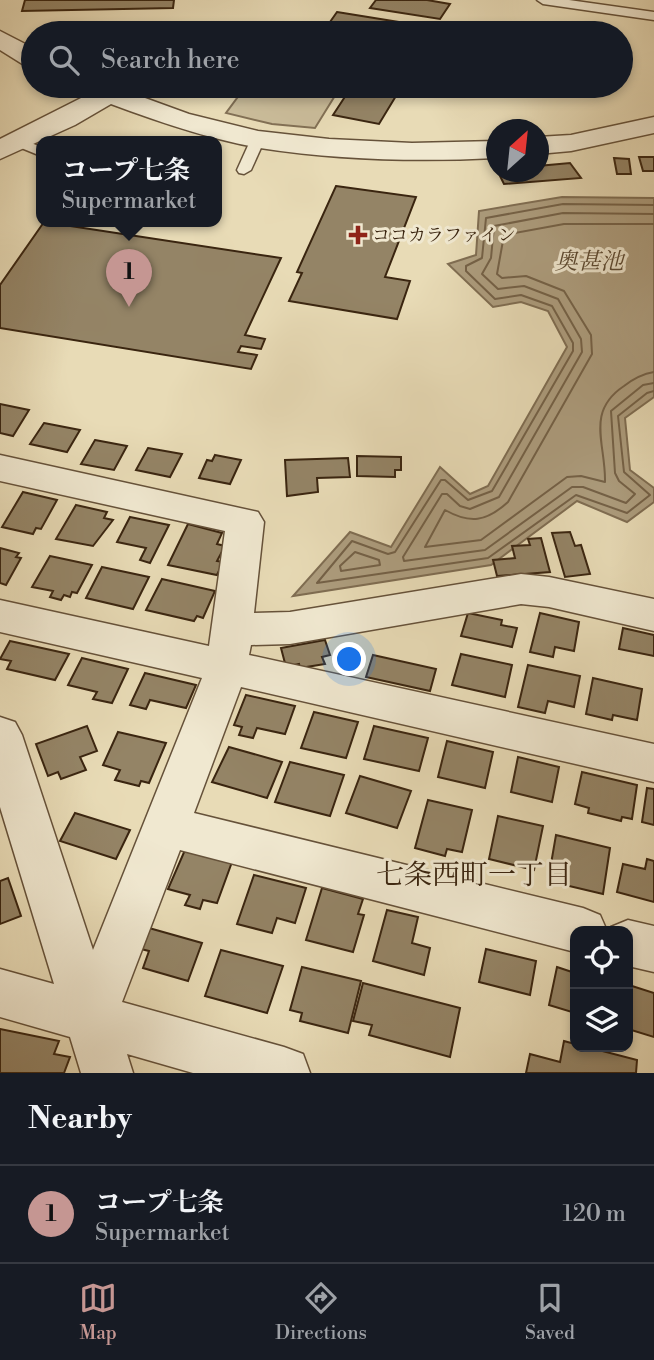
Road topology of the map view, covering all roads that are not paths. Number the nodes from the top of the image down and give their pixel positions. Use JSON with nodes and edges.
{"nodes":[{"id":1,"x":543,"y":0,"type":"edge"},
{"id":2,"x":654,"y":16,"type":"edge"},
{"id":3,"x":0,"y":39,"type":"edge"},
{"id":4,"x":21,"y":52,"type":"edge"},
{"id":5,"x":89,"y":98,"type":"edge"},
{"id":6,"x":120,"y":98,"type":"edge"},
{"id":7,"x":654,"y":125,"type":"edge"},
{"id":8,"x":40,"y":136,"type":"edge"},
{"id":9,"x":36,"y":139,"type":"edge"},
{"id":10,"x":258,"y":139,"type":"junction"},
{"id":11,"x":549,"y":145,"type":"edge"},
{"id":12,"x":21,"y":149,"type":"edge"},
{"id":13,"x":486,"y":150,"type":"edge"},
{"id":14,"x":244,"y":170,"type":"dead end"},
{"id":15,"x":0,"y":468,"type":"edge"},
{"id":16,"x":654,"y":615,"type":"edge"},
{"id":17,"x":0,"y":616,"type":"edge"},
{"id":18,"x":229,"y":650,"type":"junction"},
{"id":19,"x":0,"y":735,"type":"edge"},
{"id":20,"x":654,"y":763,"type":"edge"},
{"id":21,"x":165,"y":826,"type":"junction"},
{"id":22,"x":570,"y":928,"type":"edge"},
{"id":23,"x":633,"y":944,"type":"edge"},
{"id":24,"x":654,"y":949,"type":"edge"},
{"id":25,"x":0,"y":993,"type":"edge"},
{"id":26,"x":90,"y":1019,"type":"junction"},
{"id":27,"x":107,"y":1073,"type":"edge"},
{"id":28,"x":284,"y":1073,"type":"edge"}],
"edges":[{"from":1,"to":2,"type":"lane"},
{"from":3,"to":4,"type":"street"},
{"from":5,"to":8,"type":"street"},
{"from":6,"to":10,"type":"street"},
{"from":7,"to":11,"type":"street"},
{"from":9,"to":12,"type":"street"},
{"from":10,"to":13,"type":"street"},
{"from":10,"to":14,"type":"lane"},
{"from":15,"to":18,"type":"street"},
{"from":16,"to":18,"type":"street"},
{"from":17,"to":18,"type":"street"},
{"from":18,"to":20,"type":"street"},
{"from":18,"to":21,"type":"street"},
{"from":19,"to":26,"type":"street"},
{"from":21,"to":22,"type":"street"},
{"from":21,"to":26,"type":"street"},
{"from":23,"to":24,"type":"street"},
{"from":25,"to":26,"type":"street"},
{"from":26,"to":27,"type":"street"},
{"from":26,"to":28,"type":"street"}]}
